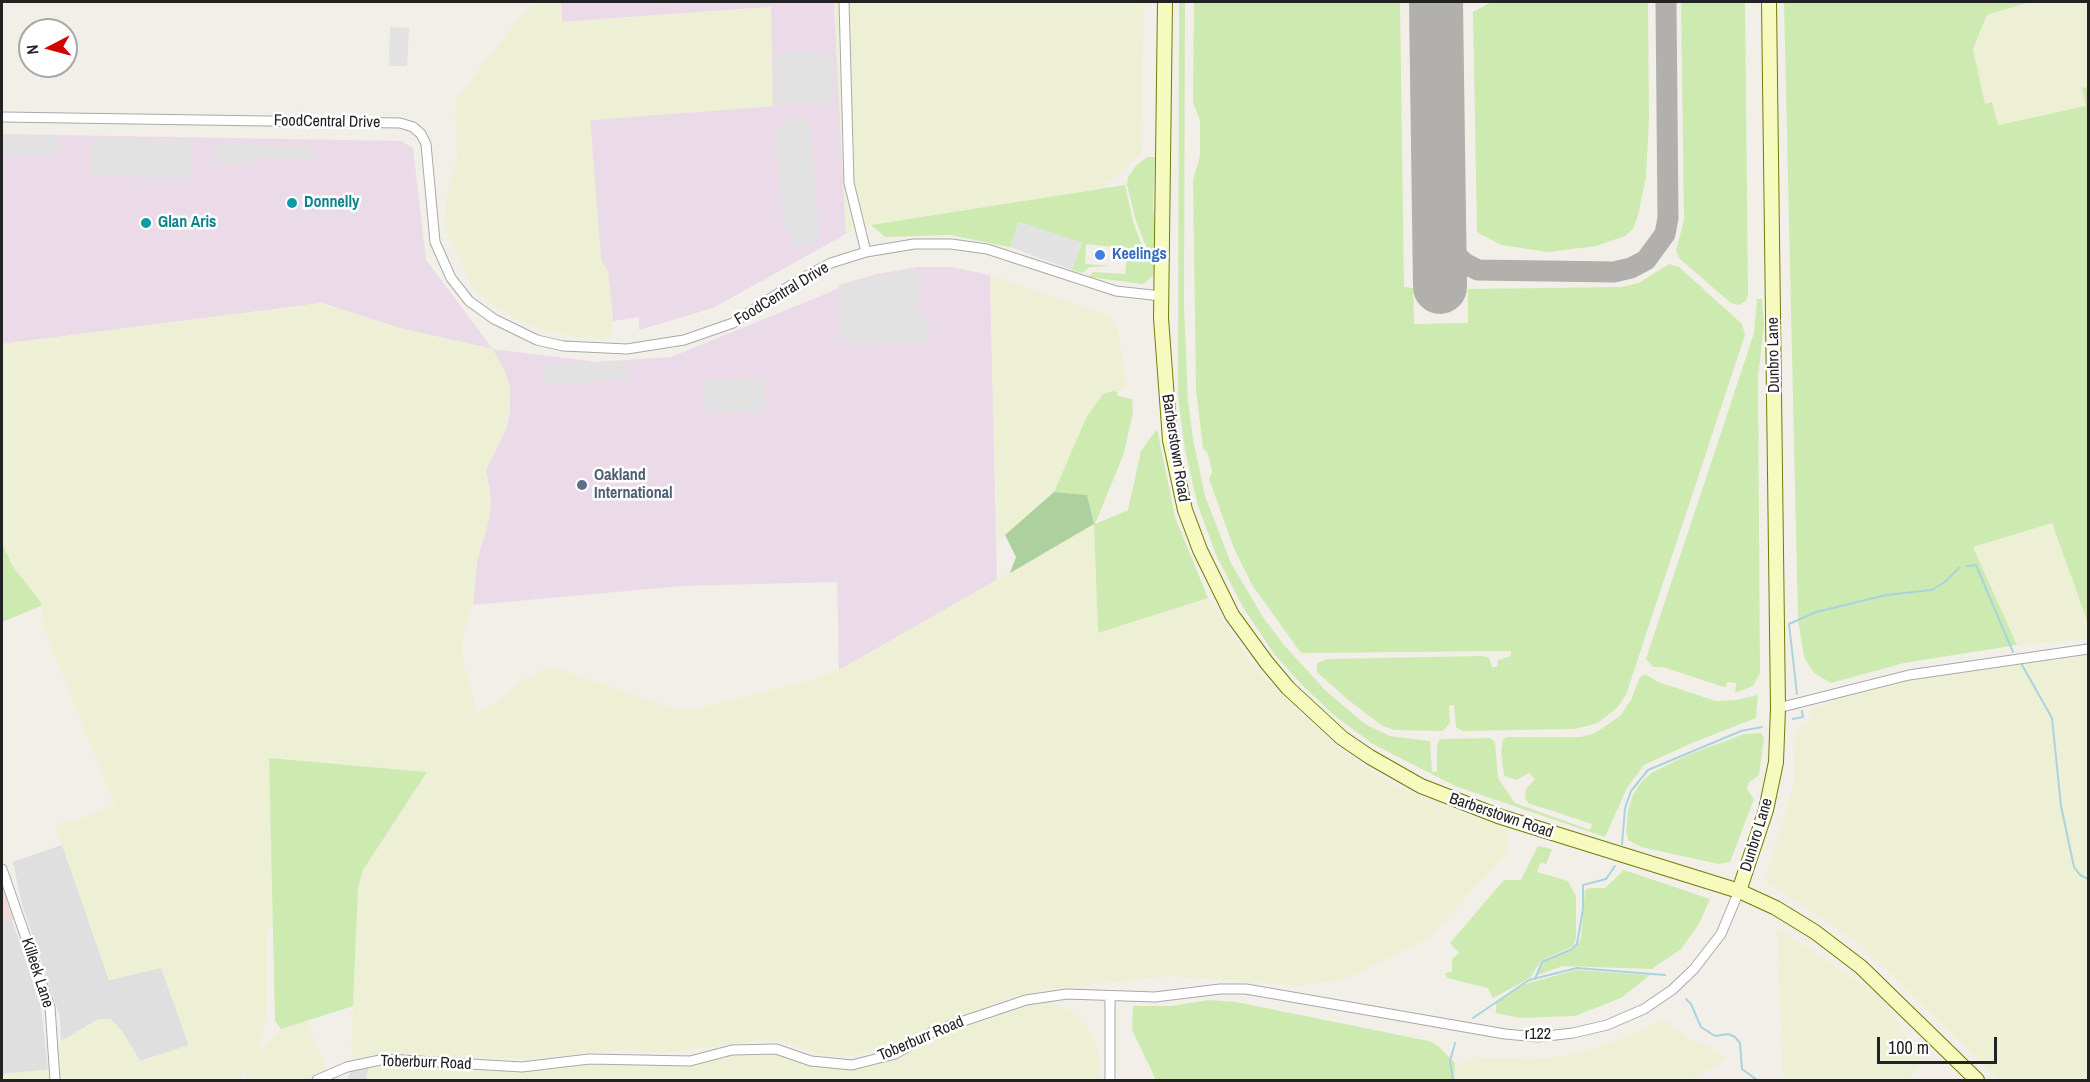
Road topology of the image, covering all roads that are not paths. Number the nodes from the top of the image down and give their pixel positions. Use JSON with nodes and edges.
{"nodes":[{"id":1,"x":844,"y":2,"type":"edge"},
{"id":2,"x":1165,"y":2,"type":"edge"},
{"id":3,"x":1769,"y":2,"type":"edge"},
{"id":4,"x":2,"y":117,"type":"edge"},
{"id":5,"x":866,"y":252,"type":"junction"},
{"id":6,"x":1161,"y":296,"type":"junction"},
{"id":7,"x":2088,"y":649,"type":"edge"},
{"id":8,"x":1778,"y":708,"type":"junction"},
{"id":9,"x":2,"y":869,"type":"edge"},
{"id":10,"x":1739,"y":891,"type":"junction"},
{"id":11,"x":1276,"y":994,"type":"joint"},
{"id":12,"x":1110,"y":997,"type":"junction"},
{"id":13,"x":55,"y":1080,"type":"edge"},
{"id":14,"x":317,"y":1080,"type":"edge"},
{"id":15,"x":1110,"y":1080,"type":"edge"},
{"id":16,"x":1977,"y":1080,"type":"edge"}],
"edges":[{"from":1,"to":5,"type":"street"},
{"from":2,"to":6,"type":"main road","name":"Barberstown Road"},
{"from":3,"to":8,"type":"main road","name":"Dunbro Lane"},
{"from":4,"to":5,"type":"street","name":"FoodCentral Drive"},
{"from":5,"to":6,"type":"street","name":"FoodCentral Drive"},
{"from":6,"to":10,"type":"main road","name":"Barberstown Road"},
{"from":7,"to":8,"type":"street"},
{"from":8,"to":10,"type":"main road","name":"Dunbro Lane"},
{"from":9,"to":13,"type":"street","name":"Killeek Lane"},
{"from":10,"to":11,"type":"street","name":"r122"},
{"from":10,"to":16,"type":"main road","name":"Barberstown Road"},
{"from":11,"to":12,"type":"street","name":"Toberburr Road"},
{"from":12,"to":14,"type":"street","name":"Toberburr Road"},
{"from":12,"to":15,"type":"street"}]}
